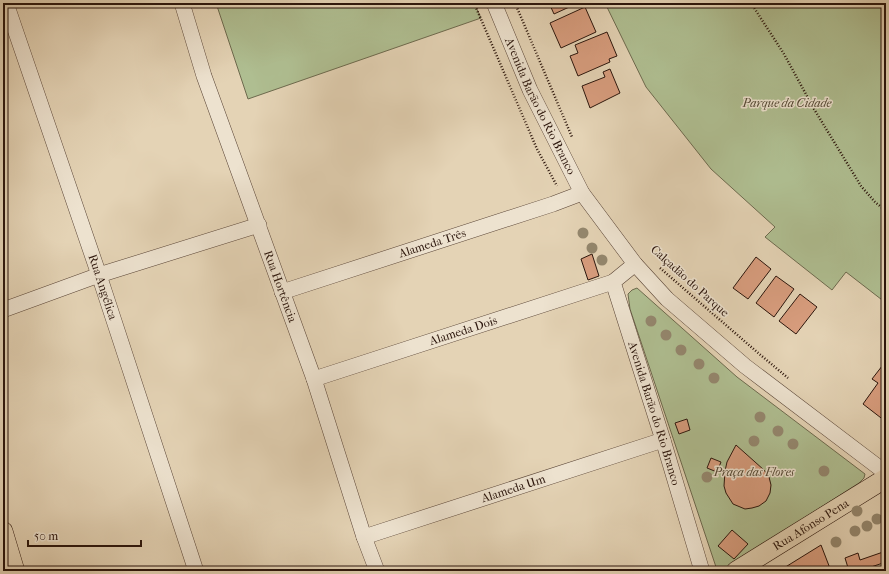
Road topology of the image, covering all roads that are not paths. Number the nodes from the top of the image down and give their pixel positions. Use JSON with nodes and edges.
{"nodes":[{"id":1,"x":6,"y":3,"type":"edge"},
{"id":2,"x":182,"y":3,"type":"edge"},
{"id":3,"x":494,"y":3,"type":"edge"},
{"id":4,"x":582,"y":193,"type":"junction"},
{"id":5,"x":259,"y":226,"type":"junction"},
{"id":6,"x":635,"y":264,"type":"junction"},
{"id":7,"x":99,"y":275,"type":"junction"},
{"id":8,"x":613,"y":282,"type":"junction"},
{"id":9,"x":282,"y":292,"type":"junction"},
{"id":10,"x":3,"y":310,"type":"edge"},
{"id":11,"x":314,"y":379,"type":"junction"},
{"id":12,"x":663,"y":440,"type":"junction"},
{"id":13,"x":886,"y":473,"type":"edge"},
{"id":14,"x":886,"y":478,"type":"edge"},
{"id":15,"x":3,"y":531,"type":"edge"},
{"id":16,"x":364,"y":537,"type":"junction"},
{"id":17,"x":15,"y":571,"type":"edge"},
{"id":18,"x":196,"y":571,"type":"edge"},
{"id":19,"x":376,"y":571,"type":"edge"},
{"id":20,"x":702,"y":571,"type":"edge"},
{"id":21,"x":736,"y":571,"type":"edge"}],
"edges":[{"from":1,"to":7,"type":"street","name":"Rua Angélica"},
{"from":2,"to":5,"type":"street","name":"Rua Hortência"},
{"from":3,"to":4,"type":"street","name":"Avenida Barão do Rio Branco"},
{"from":4,"to":6,"type":"street","name":"Avenida Barão do Rio Branco"},
{"from":4,"to":9,"type":"street","name":"Alameda Três"},
{"from":5,"to":7,"type":"street"},
{"from":5,"to":9,"type":"street","name":"Rua Hortência"},
{"from":6,"to":8,"type":"street"},
{"from":6,"to":13,"type":"street","name":"Avenida Barão do Rio Branco"},
{"from":7,"to":10,"type":"street"},
{"from":7,"to":18,"type":"street","name":"Rua Angélica"},
{"from":8,"to":11,"type":"street","name":"Alameda Dois"},
{"from":8,"to":12,"type":"street","name":"Avenida Barão do Rio Branco"},
{"from":9,"to":11,"type":"street","name":"Rua Hortência"},
{"from":11,"to":16,"type":"street","name":"Rua Hortência"},
{"from":12,"to":16,"type":"street","name":"Alameda Um"},
{"from":12,"to":20,"type":"street","name":"Avenida Barão do Rio Branco"},
{"from":14,"to":21,"type":"main road","name":"Rua Afonso Pena"},
{"from":15,"to":17,"type":"main road"},
{"from":16,"to":19,"type":"street","name":"Rua Hortência"}]}
